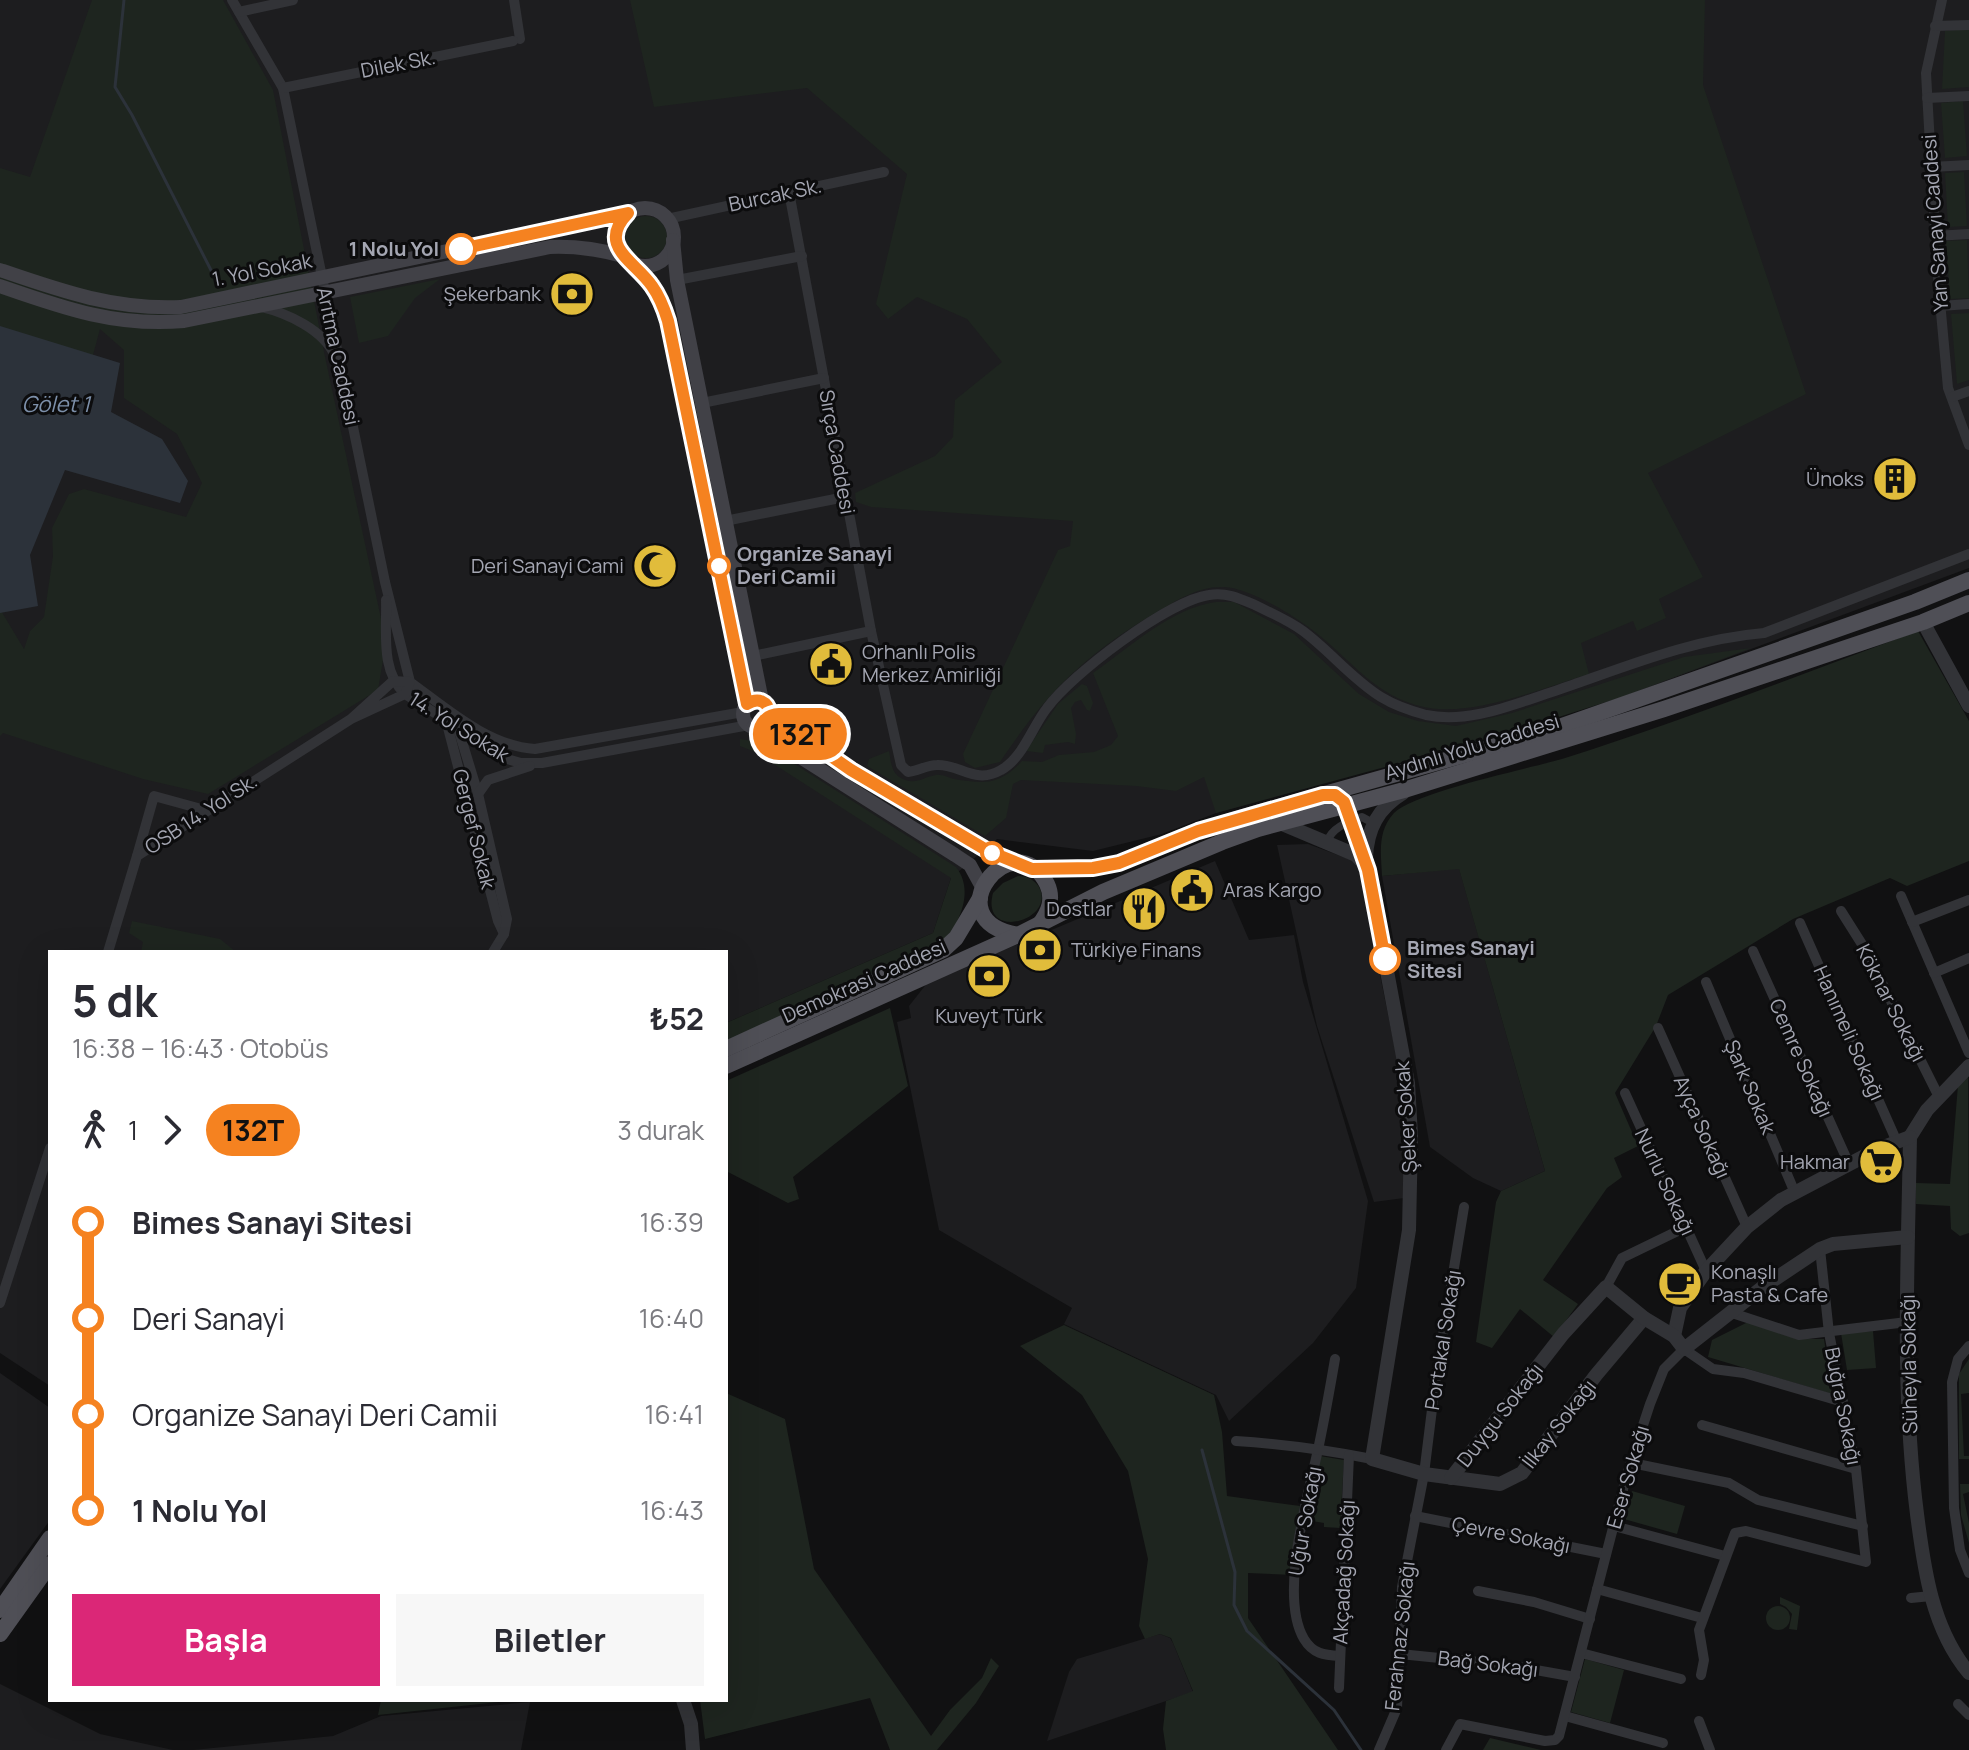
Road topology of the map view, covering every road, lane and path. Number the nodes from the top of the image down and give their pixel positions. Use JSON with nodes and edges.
{"nodes":[{"id":1,"x":232,"y":0,"type":"edge"},
{"id":2,"x":293,"y":0,"type":"edge"},
{"id":3,"x":514,"y":0,"type":"edge"},
{"id":4,"x":1942,"y":0,"type":"edge"},
{"id":5,"x":239,"y":12,"type":"junction"},
{"id":6,"x":1969,"y":25,"type":"edge"},
{"id":7,"x":1935,"y":26,"type":"junction"},
{"id":8,"x":283,"y":88,"type":"junction"},
{"id":9,"x":1969,"y":96,"type":"edge"},
{"id":10,"x":1927,"y":98,"type":"junction"},
{"id":11,"x":1969,"y":165,"type":"edge"},
{"id":12,"x":1931,"y":167,"type":"junction"},
{"id":13,"x":884,"y":172,"type":"dead end"},
{"id":14,"x":789,"y":192,"type":"junction"},
{"id":15,"x":628,"y":213,"type":"junction"},
{"id":16,"x":667,"y":219,"type":"junction"},
{"id":17,"x":1969,"y":234,"type":"edge"},
{"id":18,"x":1935,"y":236,"type":"junction"},
{"id":19,"x":673,"y":240,"type":"junction"},
{"id":20,"x":802,"y":256,"type":"junction"},
{"id":21,"x":625,"y":258,"type":"junction"},
{"id":22,"x":0,"y":270,"type":"edge"},
{"id":23,"x":677,"y":280,"type":"junction"},
{"id":24,"x":0,"y":286,"type":"edge"},
{"id":25,"x":324,"y":286,"type":"junction"},
{"id":26,"x":1969,"y":304,"type":"edge"},
{"id":27,"x":255,"y":306,"type":"junction"},
{"id":28,"x":1940,"y":306,"type":"junction"},
{"id":29,"x":342,"y":374,"type":"junction"},
{"id":30,"x":824,"y":378,"type":"junction"},
{"id":31,"x":1969,"y":391,"type":"edge"},
{"id":32,"x":1952,"y":397,"type":"junction"},
{"id":33,"x":702,"y":403,"type":"junction"},
{"id":34,"x":1969,"y":445,"type":"edge"},
{"id":35,"x":845,"y":497,"type":"junction"},
{"id":36,"x":725,"y":521,"type":"junction"},
{"id":37,"x":1969,"y":554,"type":"edge"},
{"id":38,"x":1969,"y":580,"type":"edge"},
{"id":39,"x":385,"y":582,"type":"junction"},
{"id":40,"x":1915,"y":602,"type":"junction"},
{"id":41,"x":1969,"y":603,"type":"edge"},
{"id":42,"x":1923,"y":622,"type":"junction"},
{"id":43,"x":871,"y":631,"type":"junction"},
{"id":44,"x":753,"y":656,"type":"junction"},
{"id":45,"x":393,"y":681,"type":"junction"},
{"id":46,"x":410,"y":682,"type":"junction"},
{"id":47,"x":405,"y":694,"type":"junction"},
{"id":48,"x":1969,"y":706,"type":"edge"},
{"id":49,"x":754,"y":714,"type":"junction"},
{"id":50,"x":449,"y":718,"type":"junction"},
{"id":51,"x":351,"y":719,"type":"junction"},
{"id":52,"x":459,"y":730,"type":"junction"},
{"id":53,"x":542,"y":763,"type":"junction"},
{"id":54,"x":851,"y":770,"type":"junction"},
{"id":55,"x":841,"y":783,"type":"junction"},
{"id":56,"x":1412,"y":787,"type":"junction"},
{"id":57,"x":478,"y":794,"type":"junction"},
{"id":58,"x":1357,"y":809,"type":"junction"},
{"id":59,"x":205,"y":810,"type":"junction"},
{"id":60,"x":1280,"y":823,"type":"junction"},
{"id":61,"x":1330,"y":844,"type":"junction"},
{"id":62,"x":137,"y":856,"type":"junction"},
{"id":63,"x":1029,"y":867,"type":"junction"},
{"id":64,"x":1368,"y":870,"type":"junction"},
{"id":65,"x":981,"y":892,"type":"junction"},
{"id":66,"x":1901,"y":896,"type":"dead end"},
{"id":67,"x":1969,"y":900,"type":"edge"},
{"id":68,"x":1841,"y":911,"type":"dead end"},
{"id":69,"x":1912,"y":922,"type":"junction"},
{"id":70,"x":1800,"y":923,"type":"dead end"},
{"id":71,"x":1039,"y":925,"type":"junction"},
{"id":72,"x":504,"y":934,"type":"junction"},
{"id":73,"x":1018,"y":935,"type":"junction"},
{"id":74,"x":109,"y":950,"type":"edge"},
{"id":75,"x":494,"y":950,"type":"edge"},
{"id":76,"x":1753,"y":951,"type":"dead end"},
{"id":77,"x":1969,"y":958,"type":"edge"},
{"id":78,"x":1934,"y":973,"type":"junction"},
{"id":79,"x":1706,"y":982,"type":"dead end"},
{"id":80,"x":1658,"y":1028,"type":"dead end"},
{"id":81,"x":728,"y":1048,"type":"edge"},
{"id":82,"x":1969,"y":1053,"type":"edge"},
{"id":83,"x":728,"y":1065,"type":"edge"},
{"id":84,"x":1969,"y":1066,"type":"edge"},
{"id":85,"x":1625,"y":1093,"type":"dead end"},
{"id":86,"x":1939,"y":1097,"type":"junction"},
{"id":87,"x":1904,"y":1140,"type":"junction"},
{"id":88,"x":48,"y":1154,"type":"edge"},
{"id":89,"x":1849,"y":1164,"type":"junction"},
{"id":90,"x":1795,"y":1193,"type":"junction"},
{"id":91,"x":1464,"y":1207,"type":"dead end"},
{"id":92,"x":1686,"y":1227,"type":"junction"},
{"id":93,"x":1747,"y":1227,"type":"junction"},
{"id":94,"x":1908,"y":1237,"type":"junction"},
{"id":95,"x":1820,"y":1249,"type":"junction"},
{"id":96,"x":1706,"y":1271,"type":"junction"},
{"id":97,"x":1606,"y":1287,"type":"junction"},
{"id":98,"x":0,"y":1303,"type":"edge"},
{"id":99,"x":1729,"y":1312,"type":"junction"},
{"id":100,"x":1644,"y":1318,"type":"junction"},
{"id":101,"x":1907,"y":1322,"type":"junction"},
{"id":102,"x":1829,"y":1333,"type":"junction"},
{"id":103,"x":1674,"y":1336,"type":"junction"},
{"id":104,"x":1969,"y":1346,"type":"edge"},
{"id":105,"x":1684,"y":1349,"type":"junction"},
{"id":106,"x":1335,"y":1359,"type":"dead end"},
{"id":107,"x":1843,"y":1402,"type":"junction"},
{"id":108,"x":1702,"y":1425,"type":"dead end"},
{"id":109,"x":1236,"y":1441,"type":"dead end"},
{"id":110,"x":1317,"y":1451,"type":"junction"},
{"id":111,"x":1349,"y":1455,"type":"junction"},
{"id":112,"x":1372,"y":1459,"type":"junction"},
{"id":113,"x":1632,"y":1463,"type":"junction"},
{"id":114,"x":1856,"y":1469,"type":"junction"},
{"id":115,"x":1424,"y":1474,"type":"junction"},
{"id":116,"x":1451,"y":1478,"type":"junction"},
{"id":117,"x":1415,"y":1516,"type":"junction"},
{"id":118,"x":1614,"y":1526,"type":"junction"},
{"id":119,"x":1863,"y":1526,"type":"junction"},
{"id":120,"x":48,"y":1541,"type":"edge"},
{"id":121,"x":1606,"y":1554,"type":"junction"},
{"id":122,"x":1725,"y":1556,"type":"junction"},
{"id":123,"x":48,"y":1567,"type":"edge"},
{"id":124,"x":1969,"y":1573,"type":"edge"},
{"id":125,"x":1597,"y":1589,"type":"junction"},
{"id":126,"x":1478,"y":1591,"type":"dead end"},
{"id":127,"x":1931,"y":1596,"type":"junction"},
{"id":128,"x":1911,"y":1598,"type":"dead end"},
{"id":129,"x":0,"y":1610,"type":"edge"},
{"id":130,"x":1702,"y":1618,"type":"junction"},
{"id":131,"x":1590,"y":1619,"type":"junction"},
{"id":132,"x":0,"y":1634,"type":"edge"},
{"id":133,"x":1581,"y":1653,"type":"junction"},
{"id":134,"x":1400,"y":1654,"type":"junction"},
{"id":135,"x":1340,"y":1656,"type":"junction"},
{"id":136,"x":1969,"y":1673,"type":"edge"},
{"id":137,"x":1701,"y":1675,"type":"dead end"},
{"id":138,"x":1575,"y":1677,"type":"junction"},
{"id":139,"x":1681,"y":1679,"type":"dead end"},
{"id":140,"x":1339,"y":1688,"type":"dead end"},
{"id":141,"x":684,"y":1702,"type":"edge"},
{"id":142,"x":1958,"y":1704,"type":"dead end"},
{"id":143,"x":1969,"y":1715,"type":"edge"},
{"id":144,"x":1565,"y":1716,"type":"junction"},
{"id":145,"x":1699,"y":1721,"type":"dead end"},
{"id":146,"x":1663,"y":1743,"type":"dead end"},
{"id":147,"x":693,"y":1750,"type":"edge"},
{"id":148,"x":1379,"y":1750,"type":"edge"},
{"id":149,"x":1446,"y":1750,"type":"edge"},
{"id":150,"x":1710,"y":1750,"type":"edge"}],
"edges":[{"from":1,"to":5,"type":"street","name":"Arıtma Caddesi"},
{"from":2,"to":5,"type":"street"},
{"from":3,"to":8,"type":"street","name":"Dilek Sk."},
{"from":4,"to":7,"type":"street","name":"Yan Sanayi Caddesi"},
{"from":5,"to":8,"type":"street","name":"Arıtma Caddesi"},
{"from":6,"to":7,"type":"street"},
{"from":7,"to":10,"type":"street","name":"Yan Sanayi Caddesi"},
{"from":8,"to":25,"type":"street","name":"Arıtma Caddesi"},
{"from":9,"to":10,"type":"street"},
{"from":10,"to":12,"type":"street","name":"Yan Sanayi Caddesi"},
{"from":11,"to":12,"type":"street"},
{"from":12,"to":18,"type":"street","name":"Yan Sanayi Caddesi"},
{"from":13,"to":14,"type":"street","name":"Burcak Sk."},
{"from":14,"to":16,"type":"street","name":"Burcak Sk."},
{"from":14,"to":20,"type":"street","name":"Sırça Caddesi"},
{"from":15,"to":16,"type":"main road","name":"1. Yol Sokak"},
{"from":15,"to":21,"type":"main road"},
{"from":15,"to":25,"type":"main road","name":"1. Yol Sokak"},
{"from":16,"to":19,"type":"main road"},
{"from":17,"to":18,"type":"street"},
{"from":18,"to":28,"type":"street","name":"Yan Sanayi Caddesi"},
{"from":19,"to":21,"type":"main road","name":"1. Yol Sokak"},
{"from":19,"to":23,"type":"main road"},
{"from":20,"to":23,"type":"street"},
{"from":20,"to":30,"type":"street","name":"Sırça Caddesi"},
{"from":21,"to":25,"type":"main road","name":"1. Yol Sokak"},
{"from":21,"to":49,"type":"main road"},
{"from":22,"to":25,"type":"main road","name":"1. Yol Sokak"},
{"from":23,"to":33,"type":"main road"},
{"from":24,"to":27,"type":"main road","name":"1. Yol Sokak"},
{"from":25,"to":27,"type":"main road","name":"1. Yol Sokak"},
{"from":25,"to":29,"type":"street","name":"Arıtma Caddesi"},
{"from":26,"to":28,"type":"street"},
{"from":27,"to":29,"type":"street"},
{"from":28,"to":32,"type":"street","name":"Yan Sanayi Caddesi"},
{"from":29,"to":39,"type":"street","name":"Arıtma Caddesi"},
{"from":30,"to":33,"type":"street"},
{"from":30,"to":35,"type":"street","name":"Sırça Caddesi"},
{"from":31,"to":32,"type":"street"},
{"from":32,"to":34,"type":"street","name":"Yan Sanayi Caddesi"},
{"from":33,"to":36,"type":"main road"},
{"from":35,"to":36,"type":"street"},
{"from":35,"to":43,"type":"street","name":"Sırça Caddesi"},
{"from":36,"to":44,"type":"main road"},
{"from":37,"to":43,"type":"street","name":"Sırça Caddesi"},
{"from":38,"to":40,"type":"main road","name":"Aydınlı Yolu Caddesi"},
{"from":39,"to":45,"type":"street","name":"14. Yol Sokak"},
{"from":39,"to":46,"type":"street","name":"14. Yol Sokak"},
{"from":40,"to":42,"type":"main road"},
{"from":40,"to":58,"type":"main road","name":"Aydınlı Yolu Caddesi"},
{"from":41,"to":42,"type":"main road","name":"Aydınlı Yolu Caddesi"},
{"from":42,"to":48,"type":"street"},
{"from":42,"to":56,"type":"main road","name":"Aydınlı Yolu Caddesi"},
{"from":43,"to":44,"type":"street"},
{"from":44,"to":49,"type":"main road"},
{"from":45,"to":46,"type":"street"},
{"from":45,"to":47,"type":"street","name":"14. Yol Sokak"},
{"from":45,"to":51,"type":"street"},
{"from":46,"to":47,"type":"street"},
{"from":46,"to":50,"type":"street","name":"14. Yol Sokak"},
{"from":47,"to":50,"type":"street","name":"14. Yol Sokak"},
{"from":47,"to":51,"type":"street"},
{"from":49,"to":50,"type":"street","name":"14. Yol Sokak"},
{"from":49,"to":53,"type":"street","name":"14. Yol Sokak"},
{"from":49,"to":54,"type":"main road"},
{"from":49,"to":55,"type":"main road"},
{"from":50,"to":52,"type":"street","name":"Gergef Sokak"},
{"from":50,"to":72,"type":"street","name":"Gergef Sokak"},
{"from":51,"to":59,"type":"street","name":"OSB 14. Yol Sk."},
{"from":52,"to":53,"type":"street","name":"14. Yol Sokak"},
{"from":52,"to":57,"type":"street","name":"Gergef Sokak"},
{"from":53,"to":57,"type":"street","name":"Gergef Sokak"},
{"from":54,"to":55,"type":"main road"},
{"from":54,"to":63,"type":"main road"},
{"from":55,"to":65,"type":"main road"},
{"from":56,"to":58,"type":"main road","name":"Aydınlı Yolu Caddesi"},
{"from":56,"to":58,"type":"street"},
{"from":57,"to":72,"type":"street","name":"Gergef Sokak"},
{"from":58,"to":60,"type":"main road","name":"Aydınlı Yolu Caddesi"},
{"from":58,"to":61,"type":"street"},
{"from":58,"to":63,"type":"main road","name":"Aydınlı Yolu Caddesi"},
{"from":58,"to":64,"type":"street","name":"Şeker Sokak"},
{"from":58,"to":64,"type":"street"},
{"from":59,"to":62,"type":"street","name":"OSB 14. Yol Sk."},
{"from":59,"to":62,"type":"street"},
{"from":60,"to":61,"type":"street"},
{"from":60,"to":71,"type":"main road","name":"Aydınlı Yolu Caddesi"},
{"from":61,"to":64,"type":"street"},
{"from":62,"to":74,"type":"street","name":"OSB 14. Yol Sk."},
{"from":63,"to":65,"type":"main road"},
{"from":63,"to":71,"type":"main road"},
{"from":64,"to":112,"type":"street","name":"Şeker Sokak"},
{"from":65,"to":73,"type":"main road"},
{"from":65,"to":81,"type":"main road","name":"Demokrasi Caddesi"},
{"from":66,"to":69,"type":"street"},
{"from":67,"to":69,"type":"street"},
{"from":68,"to":86,"type":"street","name":"Köknar Sokağı"},
{"from":69,"to":78,"type":"street"},
{"from":70,"to":87,"type":"street","name":"Hanımeli Sokağı"},
{"from":71,"to":73,"type":"main road"},
{"from":72,"to":75,"type":"street"},
{"from":73,"to":83,"type":"main road","name":"Demokrasi Caddesi"},
{"from":76,"to":89,"type":"street","name":"Cemre Sokağı"},
{"from":77,"to":78,"type":"street"},
{"from":78,"to":82,"type":"street"},
{"from":79,"to":90,"type":"street","name":"Şark Sokak"},
{"from":80,"to":93,"type":"street","name":"Ayça Sokağı"},
{"from":84,"to":86,"type":"street"},
{"from":85,"to":92,"type":"street","name":"Nurlu Sokağı"},
{"from":86,"to":87,"type":"street"},
{"from":87,"to":89,"type":"street"},
{"from":87,"to":94,"type":"street","name":"Süheyla Sokağı"},
{"from":88,"to":98,"type":"street"},
{"from":89,"to":90,"type":"street"},
{"from":90,"to":93,"type":"street"},
{"from":91,"to":115,"type":"street","name":"Portakal Sokağı"},
{"from":92,"to":96,"type":"street","name":"Nurlu Sokağı"},
{"from":92,"to":97,"type":"street"},
{"from":93,"to":96,"type":"street"},
{"from":94,"to":95,"type":"street","name":"Eser Sokağı"},
{"from":94,"to":101,"type":"street","name":"Süheyla Sokağı"},
{"from":95,"to":99,"type":"street","name":"Eser Sokağı"},
{"from":95,"to":102,"type":"street","name":"Buğra Sokağı"},
{"from":96,"to":103,"type":"street"},
{"from":97,"to":100,"type":"street"},
{"from":97,"to":116,"type":"street","name":"Duygu Sokağı"},
{"from":99,"to":102,"type":"street"},
{"from":99,"to":105,"type":"street","name":"Eser Sokağı"},
{"from":100,"to":103,"type":"street"},
{"from":100,"to":116,"type":"street","name":"İlkay Sokağı"},
{"from":101,"to":102,"type":"street"},
{"from":101,"to":127,"type":"street","name":"Süheyla Sokağı"},
{"from":102,"to":107,"type":"street","name":"Buğra Sokağı"},
{"from":103,"to":105,"type":"street"},
{"from":104,"to":124,"type":"street"},
{"from":105,"to":107,"type":"street"},
{"from":105,"to":113,"type":"street","name":"Eser Sokağı"},
{"from":106,"to":110,"type":"street","name":"Uğur Sokağı"},
{"from":107,"to":114,"type":"street","name":"Buğra Sokağı"},
{"from":108,"to":114,"type":"street"},
{"from":109,"to":110,"type":"street","name":"Duygu Sokağı"},
{"from":110,"to":111,"type":"street","name":"Duygu Sokağı"},
{"from":110,"to":135,"type":"street","name":"Uğur Sokağı"},
{"from":111,"to":112,"type":"street","name":"Duygu Sokağı"},
{"from":111,"to":135,"type":"street","name":"Akçadağ Sokağı"},
{"from":112,"to":115,"type":"street","name":"Duygu Sokağı"},
{"from":113,"to":118,"type":"street","name":"Eser Sokağı"},
{"from":113,"to":119,"type":"street"},
{"from":114,"to":119,"type":"street","name":"Buğra Sokağı"},
{"from":115,"to":116,"type":"street","name":"Duygu Sokağı"},
{"from":115,"to":117,"type":"street","name":"Ferahnaz Sokağı"},
{"from":117,"to":121,"type":"street","name":"Çevre Sokağı"},
{"from":117,"to":134,"type":"street","name":"Ferahnaz Sokağı"},
{"from":118,"to":121,"type":"street","name":"Eser Sokağı"},
{"from":118,"to":122,"type":"street"},
{"from":119,"to":122,"type":"street","name":"Buğra Sokağı"},
{"from":120,"to":129,"type":"main road"},
{"from":121,"to":125,"type":"street","name":"Eser Sokağı"},
{"from":122,"to":130,"type":"street"},
{"from":123,"to":132,"type":"main road"},
{"from":125,"to":130,"type":"street"},
{"from":125,"to":131,"type":"street","name":"Eser Sokağı"},
{"from":126,"to":131,"type":"street"},
{"from":127,"to":128,"type":"street"},
{"from":127,"to":136,"type":"street","name":"Süheyla Sokağı"},
{"from":130,"to":137,"type":"street"},
{"from":131,"to":133,"type":"street","name":"Eser Sokağı"},
{"from":133,"to":138,"type":"street","name":"Eser Sokağı"},
{"from":133,"to":139,"type":"street"},
{"from":134,"to":138,"type":"street","name":"Bağ Sokağı"},
{"from":134,"to":148,"type":"street","name":"Ferahnaz Sokağı"},
{"from":135,"to":140,"type":"street","name":"Akçadağ Sokağı"},
{"from":138,"to":144,"type":"street","name":"Eser Sokağı"},
{"from":141,"to":147,"type":"street"},
{"from":142,"to":143,"type":"street"},
{"from":144,"to":146,"type":"street"},
{"from":144,"to":149,"type":"street","name":"Eser Sokağı"},
{"from":145,"to":150,"type":"street"}]}
